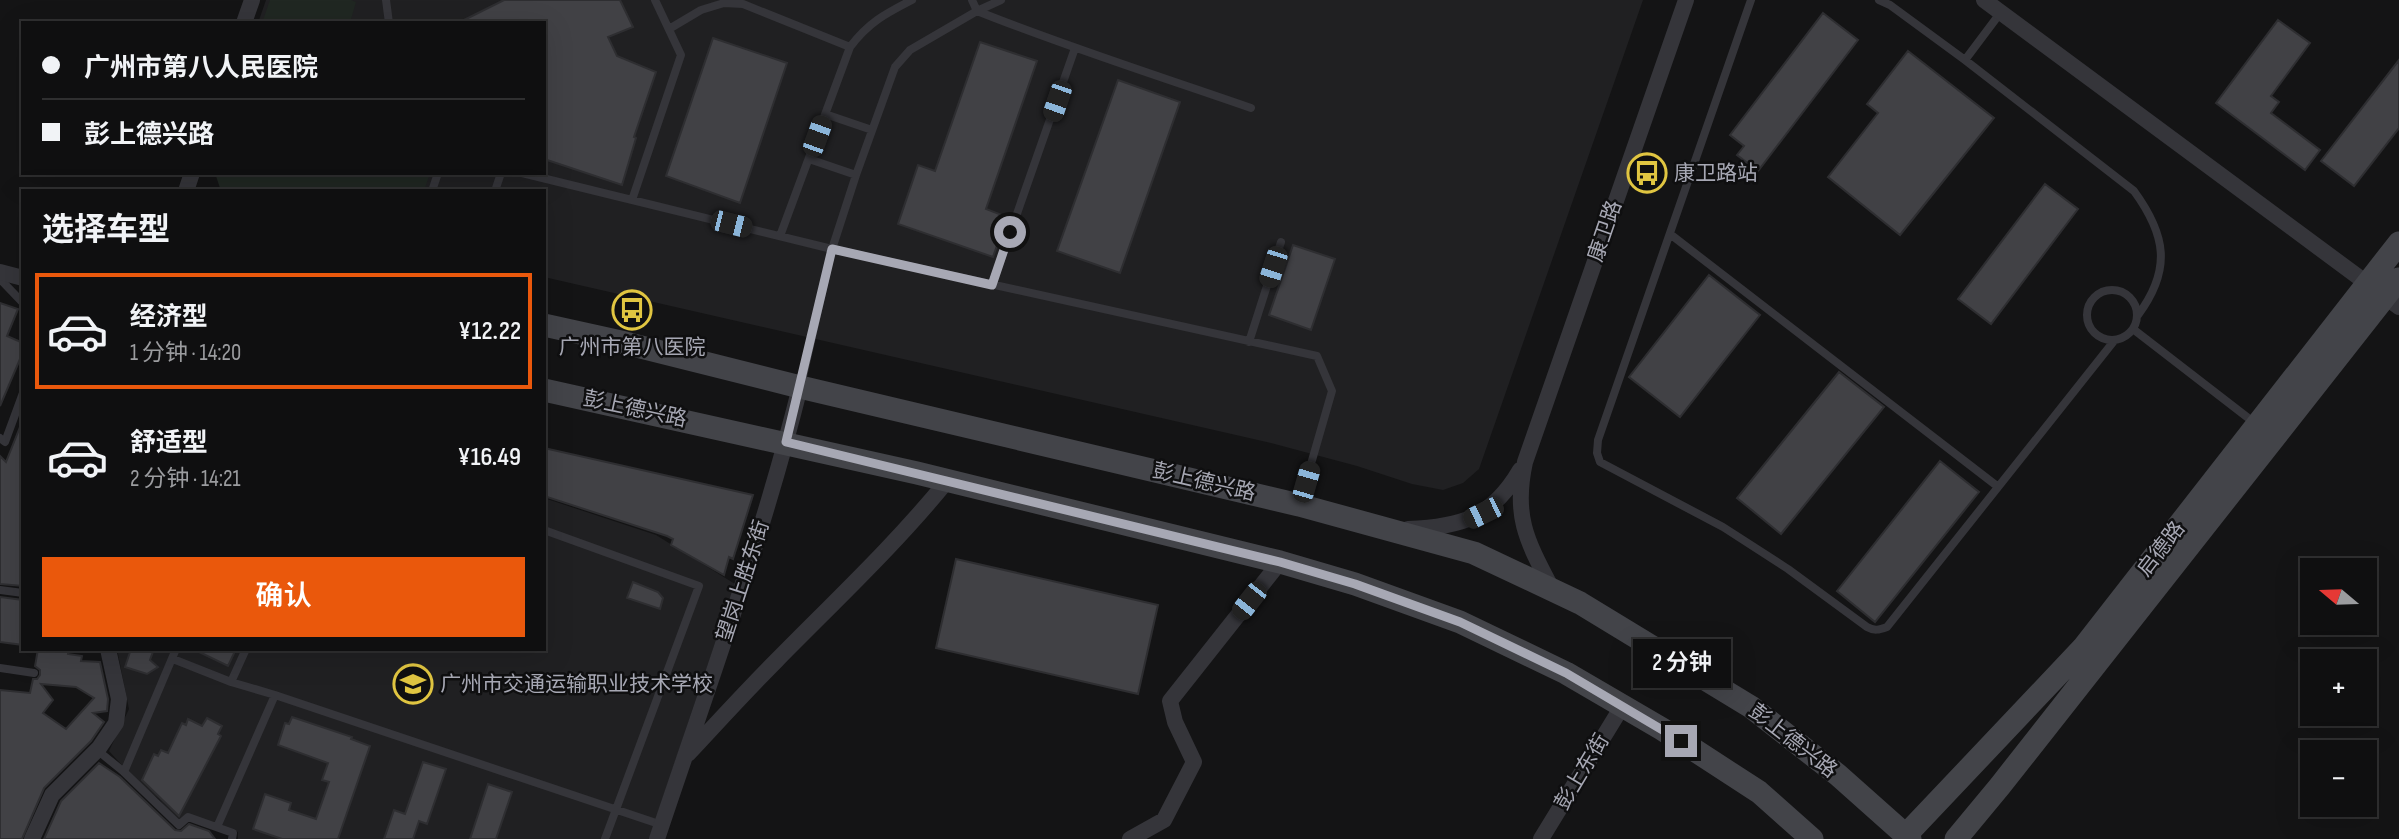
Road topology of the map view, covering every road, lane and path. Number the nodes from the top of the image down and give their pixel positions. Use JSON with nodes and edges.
{"nodes":[{"id":1,"x":252,"y":0,"type":"edge"},
{"id":2,"x":387,"y":0,"type":"edge"},
{"id":3,"x":655,"y":0,"type":"edge"},
{"id":4,"x":912,"y":0,"type":"edge"},
{"id":5,"x":972,"y":0,"type":"edge"},
{"id":6,"x":1001,"y":0,"type":"edge"},
{"id":7,"x":1686,"y":0,"type":"edge"},
{"id":8,"x":1751,"y":0,"type":"edge"},
{"id":9,"x":1879,"y":0,"type":"edge"},
{"id":10,"x":1983,"y":0,"type":"edge"},
{"id":11,"x":977,"y":11,"type":"junction"},
{"id":12,"x":2001,"y":12,"type":"junction"},
{"id":13,"x":245,"y":21,"type":"edge"},
{"id":14,"x":389,"y":21,"type":"edge"},
{"id":15,"x":669,"y":29,"type":"junction"},
{"id":16,"x":850,"y":47,"type":"junction"},
{"id":17,"x":1075,"y":48,"type":"junction"},
{"id":18,"x":1965,"y":60,"type":"junction"},
{"id":19,"x":1251,"y":108,"type":"dead end"},
{"id":20,"x":825,"y":114,"type":"junction"},
{"id":21,"x":872,"y":130,"type":"junction"},
{"id":22,"x":809,"y":159,"type":"junction"},
{"id":23,"x":530,"y":175,"type":"edge"},
{"id":24,"x":856,"y":175,"type":"junction"},
{"id":25,"x":632,"y":200,"type":"junction"},
{"id":26,"x":1670,"y":234,"type":"junction"},
{"id":27,"x":780,"y":236,"type":"junction"},
{"id":28,"x":1281,"y":242,"type":"dead end"},
{"id":29,"x":2399,"y":243,"type":"edge"},
{"id":30,"x":832,"y":249,"type":"junction"},
{"id":31,"x":0,"y":272,"type":"edge"},
{"id":32,"x":21,"y":277,"type":"edge"},
{"id":33,"x":0,"y":279,"type":"edge"},
{"id":34,"x":992,"y":285,"type":"junction"},
{"id":35,"x":2387,"y":292,"type":"edge"},
{"id":36,"x":21,"y":301,"type":"edge"},
{"id":37,"x":2138,"y":315,"type":"junction"},
{"id":38,"x":546,"y":326,"type":"edge"},
{"id":39,"x":2133,"y":329,"type":"junction"},
{"id":40,"x":2114,"y":341,"type":"junction"},
{"id":41,"x":1249,"y":342,"type":"junction"},
{"id":42,"x":800,"y":387,"type":"junction"},
{"id":43,"x":546,"y":390,"type":"edge"},
{"id":44,"x":21,"y":398,"type":"edge"},
{"id":45,"x":2266,"y":431,"type":"junction"},
{"id":46,"x":0,"y":438,"type":"edge"},
{"id":47,"x":786,"y":442,"type":"junction"},
{"id":48,"x":1525,"y":462,"type":"junction"},
{"id":49,"x":947,"y":481,"type":"junction"},
{"id":50,"x":1997,"y":486,"type":"junction"},
{"id":51,"x":1299,"y":505,"type":"junction"},
{"id":52,"x":1391,"y":530,"type":"junction"},
{"id":53,"x":546,"y":531,"type":"edge"},
{"id":54,"x":1280,"y":562,"type":"junction"},
{"id":55,"x":1552,"y":589,"type":"junction"},
{"id":56,"x":0,"y":590,"type":"edge"},
{"id":57,"x":21,"y":593,"type":"edge"},
{"id":58,"x":108,"y":651,"type":"edge"},
{"id":59,"x":175,"y":651,"type":"edge"},
{"id":60,"x":245,"y":651,"type":"edge"},
{"id":61,"x":173,"y":659,"type":"junction"},
{"id":62,"x":0,"y":668,"type":"edge"},
{"id":63,"x":34,"y":673,"type":"dead end"},
{"id":64,"x":231,"y":682,"type":"junction"},
{"id":65,"x":275,"y":695,"type":"junction"},
{"id":66,"x":1623,"y":705,"type":"junction"},
{"id":67,"x":97,"y":750,"type":"junction"},
{"id":68,"x":684,"y":759,"type":"junction"},
{"id":69,"x":124,"y":772,"type":"junction"},
{"id":70,"x":615,"y":811,"type":"junction"},
{"id":71,"x":217,"y":827,"type":"junction"},
{"id":72,"x":659,"y":832,"type":"edge"},
{"id":73,"x":1907,"y":838,"type":"edge"},
{"id":74,"x":32,"y":839,"type":"edge"},
{"id":75,"x":232,"y":839,"type":"edge"},
{"id":76,"x":605,"y":839,"type":"edge"},
{"id":77,"x":1130,"y":839,"type":"edge"},
{"id":78,"x":1541,"y":839,"type":"edge"},
{"id":79,"x":1812,"y":839,"type":"edge"},
{"id":80,"x":1956,"y":839,"type":"edge"}],
"edges":[{"from":1,"to":13,"type":"street"},
{"from":2,"to":14,"type":"lane"},
{"from":3,"to":15,"type":"lane"},
{"from":4,"to":16,"type":"lane"},
{"from":5,"to":11,"type":"lane"},
{"from":6,"to":11,"type":"lane"},
{"from":7,"to":48,"type":"street","name":"康卫路"},
{"from":8,"to":26,"type":"lane"},
{"from":9,"to":18,"type":"lane"},
{"from":10,"to":12,"type":"street"},
{"from":11,"to":17,"type":"lane"},
{"from":11,"to":21,"type":"lane"},
{"from":12,"to":18,"type":"lane"},
{"from":12,"to":35,"type":"street"},
{"from":15,"to":16,"type":"lane"},
{"from":15,"to":25,"type":"lane"},
{"from":16,"to":20,"type":"lane"},
{"from":17,"to":19,"type":"lane"},
{"from":17,"to":34,"type":"lane"},
{"from":18,"to":37,"type":"lane"},
{"from":20,"to":21,"type":"lane"},
{"from":20,"to":22,"type":"lane"},
{"from":21,"to":24,"type":"lane"},
{"from":22,"to":24,"type":"lane"},
{"from":22,"to":27,"type":"lane"},
{"from":23,"to":25,"type":"lane"},
{"from":24,"to":30,"type":"lane"},
{"from":25,"to":27,"type":"lane"},
{"from":26,"to":50,"type":"lane"},
{"from":26,"to":50,"type":"lane"},
{"from":27,"to":30,"type":"lane"},
{"from":28,"to":41,"type":"lane"},
{"from":29,"to":35,"type":"street","name":"启德路"},
{"from":30,"to":34,"type":"lane"},
{"from":30,"to":42,"type":"lane"},
{"from":31,"to":32,"type":"street"},
{"from":33,"to":36,"type":"lane"},
{"from":34,"to":41,"type":"lane"},
{"from":35,"to":45,"type":"street","name":"启德路"},
{"from":37,"to":39,"type":"lane"},
{"from":37,"to":40,"type":"lane"},
{"from":38,"to":42,"type":"street","name":"彭上德兴路"},
{"from":39,"to":40,"type":"lane"},
{"from":39,"to":45,"type":"lane"},
{"from":40,"to":50,"type":"lane"},
{"from":41,"to":51,"type":"lane"},
{"from":42,"to":47,"type":"street","name":"望岗上胜东街"},
{"from":42,"to":51,"type":"street","name":"彭上德兴路"},
{"from":43,"to":47,"type":"street","name":"彭上德兴路"},
{"from":44,"to":46,"type":"lane"},
{"from":45,"to":73,"type":"street","name":"启德路"},
{"from":45,"to":80,"type":"street","name":"启德路"},
{"from":47,"to":49,"type":"street","name":"彭上德兴路"},
{"from":47,"to":68,"type":"street","name":"望岗上胜东街"},
{"from":48,"to":52,"type":"street"},
{"from":48,"to":55,"type":"street"},
{"from":49,"to":54,"type":"street","name":"彭上德兴路"},
{"from":49,"to":68,"type":"street"},
{"from":51,"to":52,"type":"street","name":"彭上德兴路"},
{"from":52,"to":55,"type":"street","name":"彭上德兴路"},
{"from":53,"to":70,"type":"lane"},
{"from":54,"to":66,"type":"street","name":"彭上德兴路"},
{"from":54,"to":77,"type":"street"},
{"from":55,"to":73,"type":"street","name":"彭上德兴路"},
{"from":56,"to":57,"type":"lane"},
{"from":58,"to":67,"type":"street"},
{"from":59,"to":61,"type":"lane"},
{"from":60,"to":64,"type":"lane"},
{"from":61,"to":64,"type":"lane"},
{"from":61,"to":69,"type":"lane"},
{"from":62,"to":63,"type":"lane"},
{"from":64,"to":65,"type":"lane"},
{"from":65,"to":70,"type":"lane"},
{"from":65,"to":71,"type":"lane"},
{"from":66,"to":78,"type":"street","name":"彭上东街"},
{"from":66,"to":79,"type":"street","name":"彭上德兴路"},
{"from":67,"to":69,"type":"lane"},
{"from":67,"to":74,"type":"street"},
{"from":68,"to":72,"type":"street","name":"望岗上胜东街"},
{"from":69,"to":71,"type":"lane"},
{"from":70,"to":72,"type":"lane"},
{"from":70,"to":76,"type":"lane"},
{"from":71,"to":75,"type":"lane"}]}
